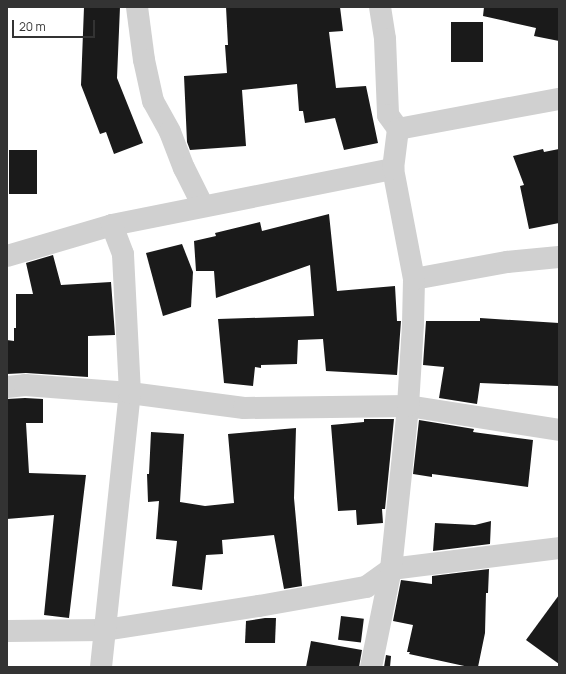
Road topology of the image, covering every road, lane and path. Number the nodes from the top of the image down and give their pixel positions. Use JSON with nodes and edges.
{"nodes":[{"id":1,"x":136,"y":7,"type":"edge"},
{"id":2,"x":380,"y":7,"type":"edge"},
{"id":3,"x":559,"y":99,"type":"edge"},
{"id":4,"x":398,"y":129,"type":"junction"},
{"id":5,"x":393,"y":169,"type":"junction"},
{"id":6,"x":203,"y":206,"type":"junction"},
{"id":7,"x":112,"y":225,"type":"junction"},
{"id":8,"x":7,"y":256,"type":"edge"},
{"id":9,"x":559,"y":257,"type":"edge"},
{"id":10,"x":414,"y":280,"type":"junction"},
{"id":11,"x":7,"y":387,"type":"edge"},
{"id":12,"x":130,"y":393,"type":"junction"},
{"id":13,"x":408,"y":406,"type":"junction"},
{"id":14,"x":559,"y":430,"type":"edge"},
{"id":15,"x":558,"y":551,"type":"edge"},
{"id":16,"x":391,"y":569,"type":"junction"},
{"id":17,"x":105,"y":630,"type":"junction"},
{"id":18,"x":7,"y":631,"type":"edge"},
{"id":19,"x":102,"y":667,"type":"edge"},
{"id":20,"x":371,"y":667,"type":"edge"}],
"edges":[{"from":1,"to":6,"type":"street"},
{"from":2,"to":4,"type":"street"},
{"from":3,"to":4,"type":"street"},
{"from":4,"to":5,"type":"street"},
{"from":5,"to":6,"type":"street"},
{"from":5,"to":10,"type":"street"},
{"from":6,"to":7,"type":"street"},
{"from":7,"to":8,"type":"street"},
{"from":7,"to":12,"type":"street"},
{"from":9,"to":10,"type":"street"},
{"from":10,"to":13,"type":"street"},
{"from":11,"to":12,"type":"street"},
{"from":12,"to":13,"type":"street"},
{"from":12,"to":17,"type":"street"},
{"from":13,"to":14,"type":"street"},
{"from":13,"to":16,"type":"street"},
{"from":15,"to":16,"type":"street"},
{"from":16,"to":17,"type":"street"},
{"from":16,"to":20,"type":"street"},
{"from":17,"to":18,"type":"street"},
{"from":17,"to":19,"type":"street"}]}
